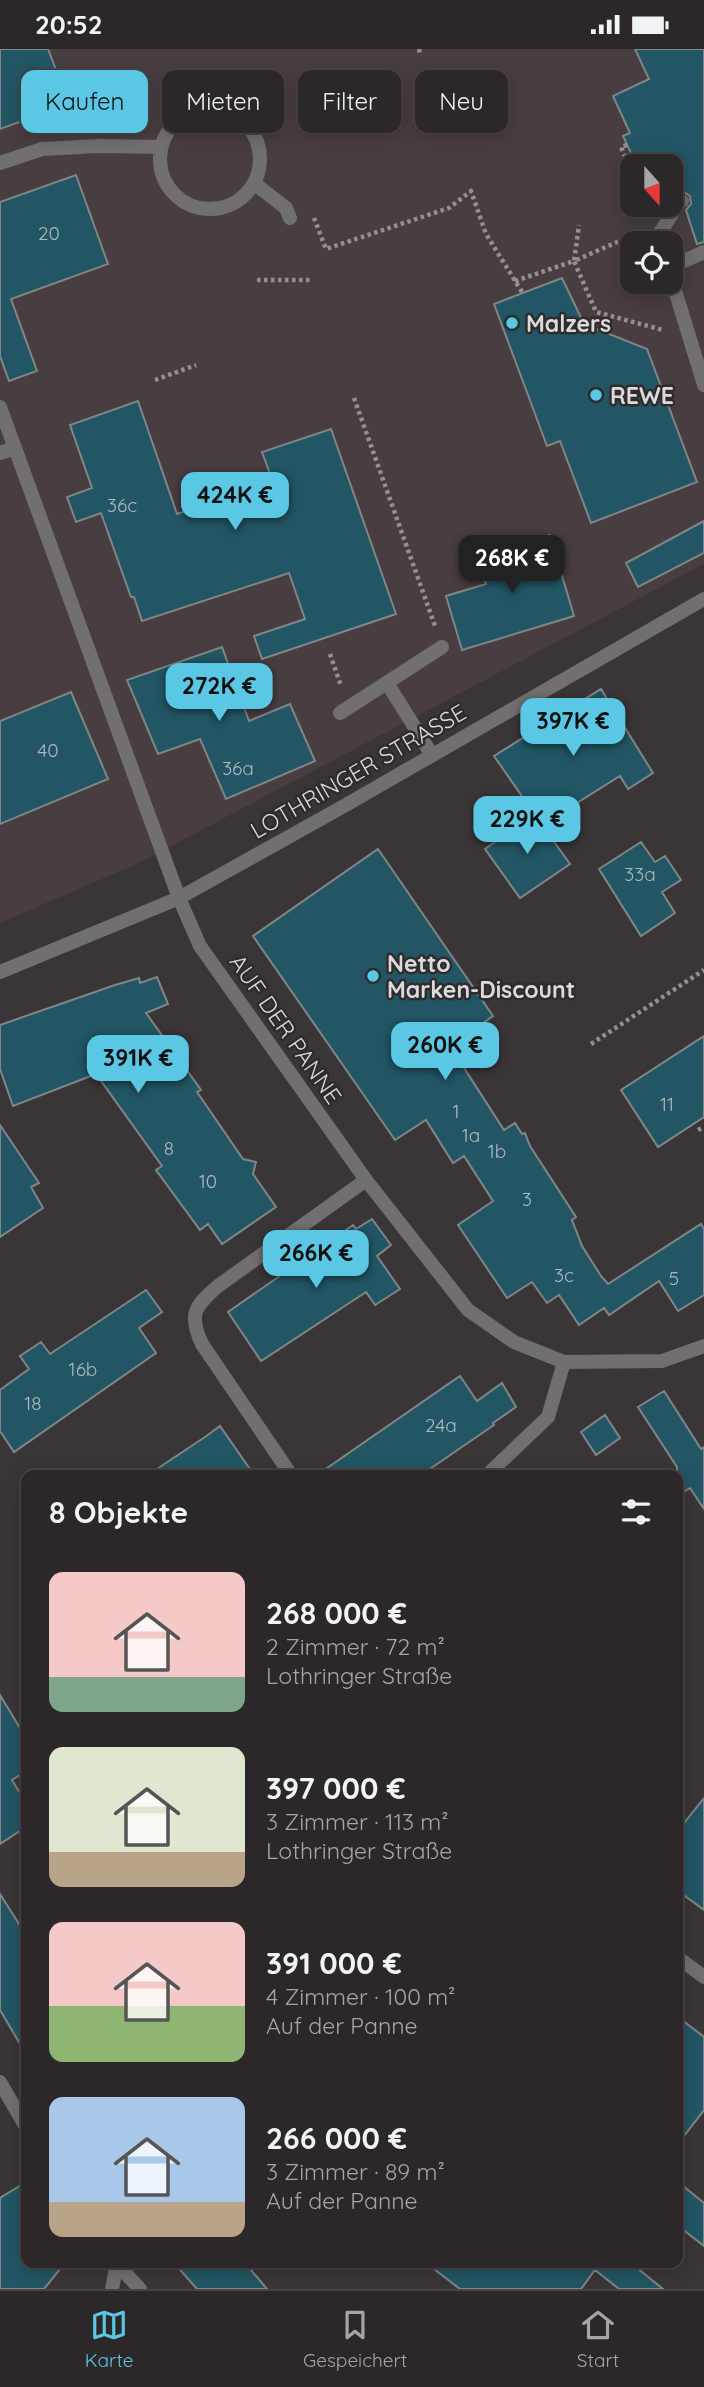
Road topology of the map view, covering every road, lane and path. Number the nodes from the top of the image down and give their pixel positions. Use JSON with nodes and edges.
{"nodes":[{"id":1,"x":168,"y":133,"type":"edge"},
{"id":2,"x":253,"y":133,"type":"edge"},
{"id":3,"x":627,"y":145,"type":"dead end"},
{"id":4,"x":161,"y":147,"type":"junction"},
{"id":5,"x":624,"y":154,"type":"edge"},
{"id":6,"x":0,"y":163,"type":"edge"},
{"id":7,"x":254,"y":183,"type":"junction"},
{"id":8,"x":312,"y":212,"type":"dead end"},
{"id":9,"x":290,"y":218,"type":"dead end"},
{"id":10,"x":579,"y":225,"type":"dead end"},
{"id":11,"x":373,"y":226,"type":"dead end"},
{"id":12,"x":376,"y":233,"type":"junction"},
{"id":13,"x":620,"y":241,"type":"edge"},
{"id":14,"x":704,"y":251,"type":"edge"},
{"id":15,"x":574,"y":261,"type":"junction"},
{"id":16,"x":683,"y":261,"type":"edge"},
{"id":17,"x":257,"y":280,"type":"dead end"},
{"id":18,"x":313,"y":281,"type":"dead end"},
{"id":19,"x":515,"y":281,"type":"junction"},
{"id":20,"x":522,"y":292,"type":"dead end"},
{"id":21,"x":676,"y":294,"type":"edge"},
{"id":22,"x":690,"y":338,"type":"junction"},
{"id":23,"x":196,"y":365,"type":"dead end"},
{"id":24,"x":155,"y":380,"type":"dead end"},
{"id":25,"x":704,"y":386,"type":"edge"},
{"id":26,"x":354,"y":398,"type":"dead end"},
{"id":27,"x":0,"y":407,"type":"edge"},
{"id":28,"x":15,"y":448,"type":"junction"},
{"id":29,"x":0,"y":453,"type":"edge"},
{"id":30,"x":704,"y":599,"type":"edge"},
{"id":31,"x":442,"y":647,"type":"joint"},
{"id":32,"x":330,"y":654,"type":"dead end"},
{"id":33,"x":387,"y":683,"type":"junction"},
{"id":34,"x":344,"y":710,"type":"joint"},
{"id":35,"x":432,"y":755,"type":"junction"},
{"id":36,"x":179,"y":898,"type":"junction"},
{"id":37,"x":704,"y":970,"type":"edge"},
{"id":38,"x":0,"y":972,"type":"edge"},
{"id":39,"x":591,"y":1044,"type":"dead end"},
{"id":40,"x":704,"y":1127,"type":"edge"},
{"id":41,"x":698,"y":1131,"type":"dead end"},
{"id":42,"x":366,"y":1181,"type":"junction"},
{"id":43,"x":704,"y":1346,"type":"edge"},
{"id":44,"x":564,"y":1362,"type":"junction"},
{"id":45,"x":288,"y":1470,"type":"edge"},
{"id":46,"x":492,"y":1470,"type":"edge"},
{"id":47,"x":683,"y":1961,"type":"edge"},
{"id":48,"x":704,"y":1977,"type":"edge"},
{"id":49,"x":0,"y":2082,"type":"edge"},
{"id":50,"x":21,"y":2118,"type":"edge"},
{"id":51,"x":115,"y":2268,"type":"edge"},
{"id":52,"x":121,"y":2268,"type":"edge"},
{"id":53,"x":113,"y":2289,"type":"edge"},
{"id":54,"x":140,"y":2289,"type":"edge"}],
"edges":[{"from":1,"to":4,"type":"street"},
{"from":2,"to":7,"type":"street"},
{"from":3,"to":5,"type":"path"},
{"from":4,"to":6,"type":"street"},
{"from":4,"to":7,"type":"street"},
{"from":7,"to":9,"type":"street"},
{"from":8,"to":12,"type":"path"},
{"from":10,"to":15,"type":"path"},
{"from":11,"to":12,"type":"path"},
{"from":12,"to":19,"type":"path"},
{"from":13,"to":15,"type":"path"},
{"from":14,"to":16,"type":"street"},
{"from":15,"to":19,"type":"path"},
{"from":15,"to":22,"type":"path"},
{"from":17,"to":18,"type":"path"},
{"from":19,"to":20,"type":"path"},
{"from":21,"to":22,"type":"street"},
{"from":22,"to":25,"type":"street"},
{"from":23,"to":24,"type":"path"},
{"from":26,"to":31,"type":"path"},
{"from":27,"to":28,"type":"street"},
{"from":28,"to":29,"type":"street"},
{"from":28,"to":36,"type":"street"},
{"from":30,"to":35,"type":"street","name":"LOTHRINGER STRASSE"},
{"from":31,"to":33,"type":"street"},
{"from":32,"to":34,"type":"path"},
{"from":33,"to":34,"type":"street"},
{"from":33,"to":35,"type":"street"},
{"from":35,"to":36,"type":"street","name":"LOTHRINGER STRASSE"},
{"from":36,"to":38,"type":"street","name":"LOTHRINGER STRASSE"},
{"from":36,"to":42,"type":"street","name":"AUF DER PANNE"},
{"from":37,"to":39,"type":"path"},
{"from":40,"to":41,"type":"path"},
{"from":42,"to":44,"type":"street","name":"AUF DER PANNE"},
{"from":42,"to":45,"type":"street"},
{"from":43,"to":44,"type":"street","name":"AUF DER PANNE"},
{"from":44,"to":46,"type":"street"},
{"from":47,"to":48,"type":"street"},
{"from":49,"to":50,"type":"street"},
{"from":51,"to":53,"type":"street"},
{"from":52,"to":54,"type":"street"}]}
